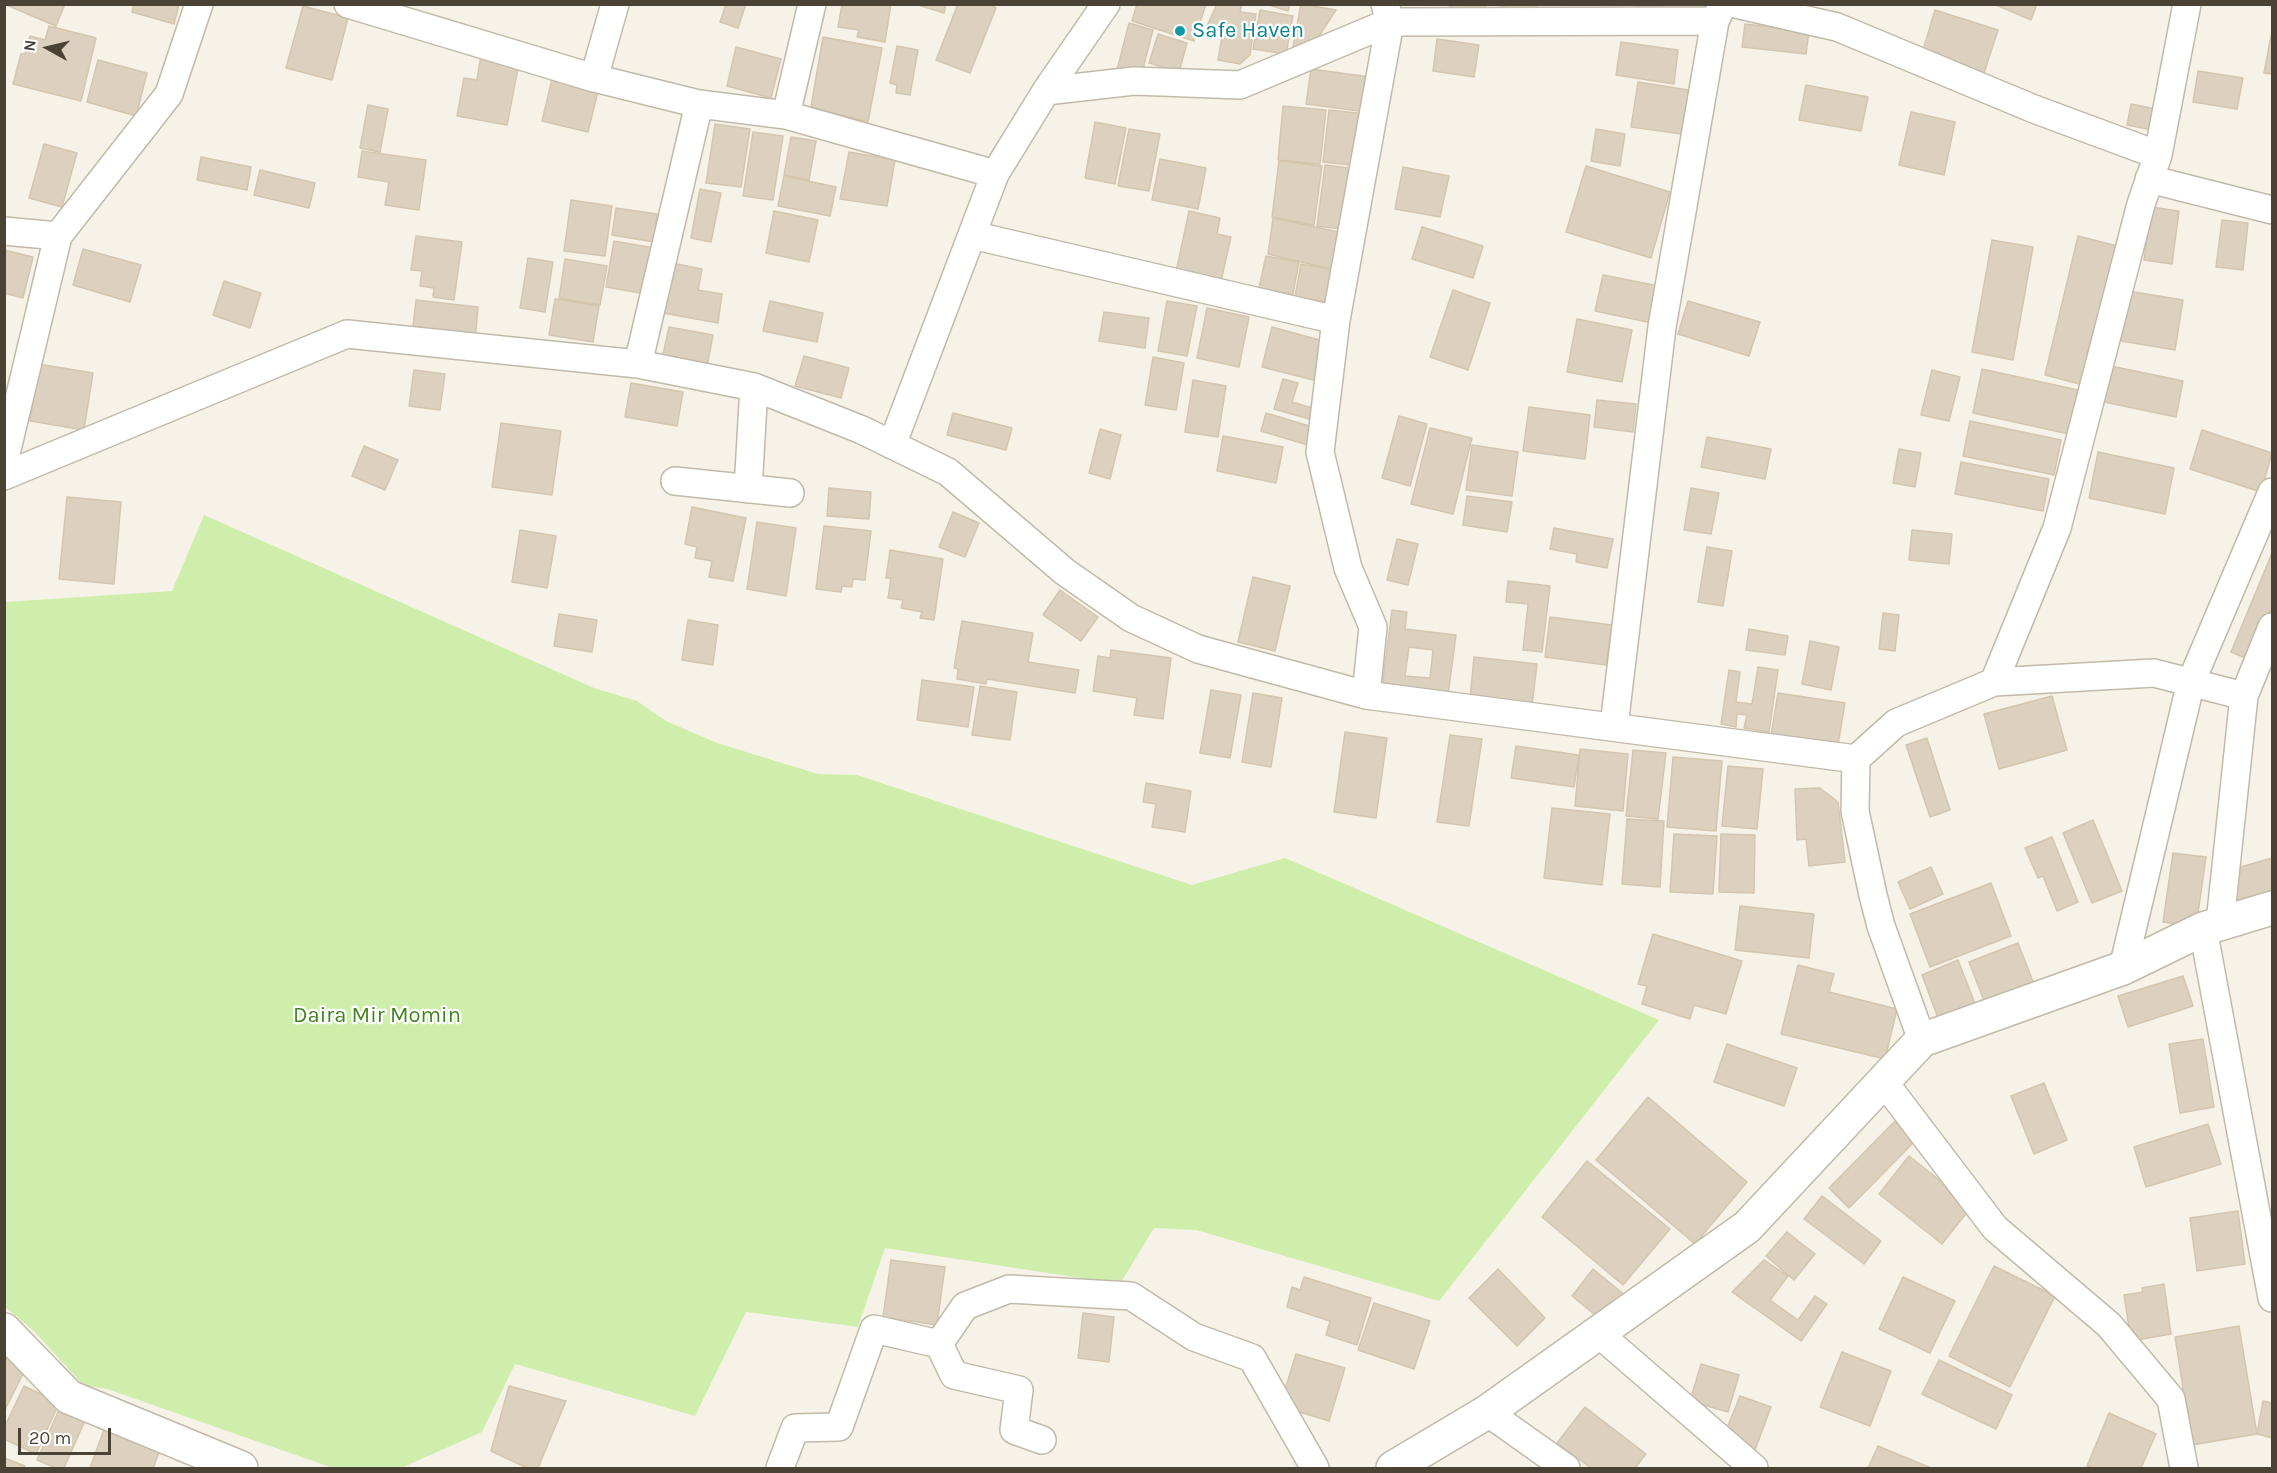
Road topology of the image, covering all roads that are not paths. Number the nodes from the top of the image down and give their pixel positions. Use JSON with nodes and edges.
{"nodes":[{"id":1,"x":199,"y":4,"type":"edge"},
{"id":2,"x":348,"y":4,"type":"edge"},
{"id":3,"x":615,"y":4,"type":"edge"},
{"id":4,"x":812,"y":4,"type":"edge"},
{"id":5,"x":1106,"y":4,"type":"edge"},
{"id":6,"x":2187,"y":4,"type":"edge"},
{"id":7,"x":1724,"y":10,"type":"edge"},
{"id":8,"x":1388,"y":13,"type":"edge"},
{"id":9,"x":594,"y":78,"type":"junction"},
{"id":10,"x":1046,"y":91,"type":"junction"},
{"id":11,"x":699,"y":104,"type":"junction"},
{"id":12,"x":786,"y":115,"type":"junction"},
{"id":13,"x":2154,"y":167,"type":"junction"},
{"id":14,"x":995,"y":174,"type":"junction"},
{"id":15,"x":2272,"y":210,"type":"edge"},
{"id":16,"x":4,"y":231,"type":"edge"},
{"id":17,"x":972,"y":235,"type":"junction"},
{"id":18,"x":58,"y":236,"type":"junction"},
{"id":19,"x":1336,"y":320,"type":"junction"},
{"id":20,"x":638,"y":364,"type":"junction"},
{"id":21,"x":754,"y":387,"type":"junction"},
{"id":22,"x":892,"y":445,"type":"junction"},
{"id":23,"x":4,"y":462,"type":"edge"},
{"id":24,"x":4,"y":476,"type":"edge"},
{"id":25,"x":675,"y":481,"type":"dead end"},
{"id":26,"x":748,"y":489,"type":"junction"},
{"id":27,"x":2272,"y":492,"type":"edge"},
{"id":28,"x":790,"y":493,"type":"dead end"},
{"id":29,"x":2272,"y":627,"type":"edge"},
{"id":30,"x":1994,"y":682,"type":"junction"},
{"id":31,"x":2191,"y":682,"type":"junction"},
{"id":32,"x":1366,"y":695,"type":"junction"},
{"id":33,"x":2244,"y":696,"type":"junction"},
{"id":34,"x":1614,"y":726,"type":"junction"},
{"id":35,"x":1857,"y":759,"type":"junction"},
{"id":36,"x":2272,"y":908,"type":"edge"},
{"id":37,"x":2211,"y":926,"type":"junction"},
{"id":38,"x":2123,"y":968,"type":"junction"},
{"id":39,"x":1922,"y":1040,"type":"junction"},
{"id":40,"x":1884,"y":1082,"type":"junction"},
{"id":41,"x":2272,"y":1298,"type":"edge"},
{"id":42,"x":4,"y":1330,"type":"edge"},
{"id":43,"x":1598,"y":1333,"type":"junction"},
{"id":44,"x":939,"y":1344,"type":"junction"},
{"id":45,"x":1487,"y":1412,"type":"junction"},
{"id":46,"x":1042,"y":1440,"type":"dead end"},
{"id":47,"x":241,"y":1468,"type":"edge"},
{"id":48,"x":780,"y":1468,"type":"edge"},
{"id":49,"x":1315,"y":1468,"type":"edge"},
{"id":50,"x":1393,"y":1468,"type":"edge"},
{"id":51,"x":1566,"y":1468,"type":"edge"},
{"id":52,"x":1754,"y":1468,"type":"edge"},
{"id":53,"x":2184,"y":1468,"type":"edge"}],
"edges":[{"from":1,"to":18,"type":"street"},
{"from":2,"to":9,"type":"street"},
{"from":3,"to":9,"type":"street"},
{"from":4,"to":12,"type":"street"},
{"from":5,"to":10,"type":"street"},
{"from":6,"to":13,"type":"street"},
{"from":7,"to":8,"type":"street"},
{"from":7,"to":13,"type":"street"},
{"from":7,"to":34,"type":"street"},
{"from":8,"to":10,"type":"street"},
{"from":8,"to":19,"type":"street"},
{"from":9,"to":11,"type":"street"},
{"from":10,"to":14,"type":"street"},
{"from":11,"to":12,"type":"street"},
{"from":11,"to":20,"type":"street"},
{"from":12,"to":14,"type":"street"},
{"from":13,"to":15,"type":"street"},
{"from":13,"to":30,"type":"street"},
{"from":14,"to":17,"type":"street"},
{"from":16,"to":18,"type":"street"},
{"from":17,"to":19,"type":"street"},
{"from":17,"to":22,"type":"street"},
{"from":18,"to":23,"type":"street"},
{"from":19,"to":32,"type":"street"},
{"from":20,"to":21,"type":"street"},
{"from":20,"to":24,"type":"street"},
{"from":21,"to":22,"type":"street"},
{"from":21,"to":26,"type":"street"},
{"from":22,"to":32,"type":"street"},
{"from":25,"to":26,"type":"street"},
{"from":26,"to":28,"type":"street"},
{"from":27,"to":31,"type":"street"},
{"from":29,"to":33,"type":"street"},
{"from":30,"to":31,"type":"street"},
{"from":30,"to":35,"type":"street"},
{"from":31,"to":33,"type":"street"},
{"from":31,"to":38,"type":"street"},
{"from":32,"to":34,"type":"street"},
{"from":33,"to":37,"type":"street"},
{"from":34,"to":35,"type":"street"},
{"from":35,"to":39,"type":"street"},
{"from":36,"to":37,"type":"street"},
{"from":37,"to":38,"type":"street"},
{"from":37,"to":41,"type":"street"},
{"from":38,"to":39,"type":"street"},
{"from":39,"to":40,"type":"street"},
{"from":40,"to":43,"type":"street"},
{"from":40,"to":53,"type":"street"},
{"from":42,"to":47,"type":"street"},
{"from":43,"to":45,"type":"street"},
{"from":43,"to":52,"type":"street"},
{"from":44,"to":46,"type":"street"},
{"from":44,"to":48,"type":"street"},
{"from":44,"to":49,"type":"street"},
{"from":45,"to":50,"type":"street"},
{"from":45,"to":51,"type":"street"}]}
